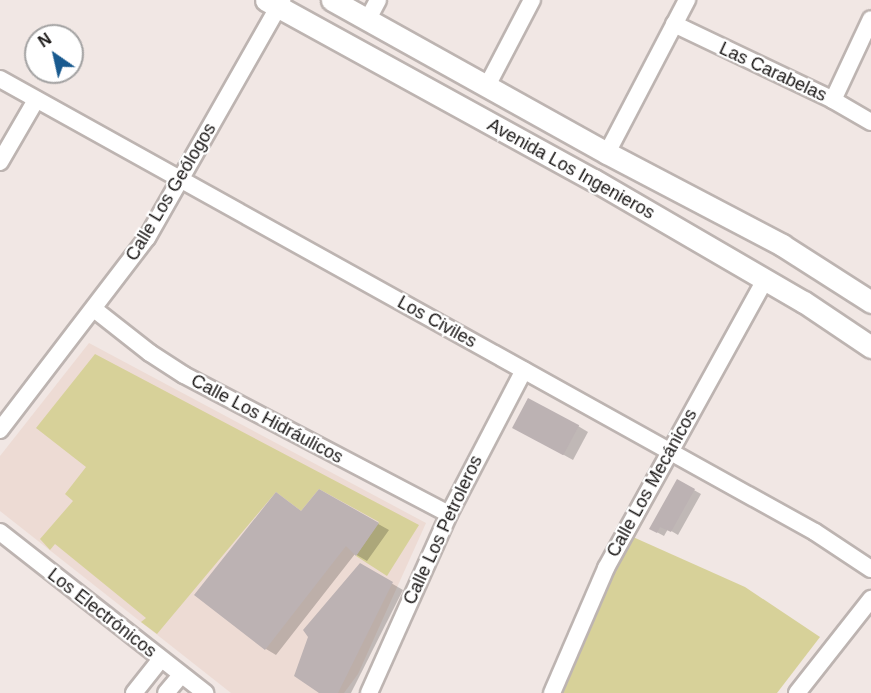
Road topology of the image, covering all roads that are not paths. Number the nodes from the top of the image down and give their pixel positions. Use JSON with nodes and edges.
{"nodes":[{"id":1,"x":332,"y":0,"type":"edge"},
{"id":2,"x":378,"y":0,"type":"edge"},
{"id":3,"x":532,"y":0,"type":"edge"},
{"id":4,"x":687,"y":0,"type":"edge"},
{"id":5,"x":275,"y":2,"type":"edge"},
{"id":6,"x":871,"y":19,"type":"edge"},
{"id":7,"x":368,"y":20,"type":"junction"},
{"id":8,"x":674,"y":24,"type":"junction"},
{"id":9,"x":0,"y":79,"type":"edge"},
{"id":10,"x":487,"y":86,"type":"junction"},
{"id":11,"x":36,"y":100,"type":"junction"},
{"id":12,"x":833,"y":100,"type":"junction"},
{"id":13,"x":871,"y":122,"type":"edge"},
{"id":14,"x":607,"y":153,"type":"junction"},
{"id":15,"x":0,"y":162,"type":"edge"},
{"id":16,"x":182,"y":179,"type":"junction"},
{"id":17,"x":765,"y":280,"type":"junction"},
{"id":18,"x":871,"y":302,"type":"edge"},
{"id":19,"x":94,"y":309,"type":"junction"},
{"id":20,"x":871,"y":347,"type":"edge"},
{"id":21,"x":524,"y":370,"type":"junction"},
{"id":22,"x":0,"y":430,"type":"edge"},
{"id":23,"x":669,"y":451,"type":"junction"},
{"id":24,"x":449,"y":514,"type":"junction"},
{"id":25,"x":0,"y":532,"type":"edge"},
{"id":26,"x":871,"y":569,"type":"edge"},
{"id":27,"x":871,"y":599,"type":"edge"},
{"id":28,"x":161,"y":658,"type":"junction"},
{"id":29,"x":181,"y":675,"type":"junction"},
{"id":30,"x":134,"y":693,"type":"edge"},
{"id":31,"x":166,"y":693,"type":"edge"},
{"id":32,"x":205,"y":693,"type":"edge"},
{"id":33,"x":369,"y":693,"type":"edge"},
{"id":34,"x":552,"y":693,"type":"edge"},
{"id":35,"x":797,"y":693,"type":"edge"}],
"edges":[{"from":1,"to":7,"type":"street","name":"Avenida Los Ingenieros"},
{"from":2,"to":7,"type":"street"},
{"from":3,"to":10,"type":"street"},
{"from":4,"to":8,"type":"street"},
{"from":5,"to":16,"type":"street","name":"Calle Los Geólogos"},
{"from":5,"to":17,"type":"street","name":"Avenida Los Ingenieros"},
{"from":6,"to":12,"type":"street"},
{"from":7,"to":10,"type":"street","name":"Avenida Los Ingenieros"},
{"from":8,"to":12,"type":"street","name":"Las Carabelas"},
{"from":8,"to":14,"type":"street"},
{"from":9,"to":11,"type":"street","name":"Los Civiles"},
{"from":10,"to":14,"type":"street","name":"Avenida Los Ingenieros"},
{"from":11,"to":15,"type":"street"},
{"from":11,"to":16,"type":"street","name":"Los Civiles"},
{"from":12,"to":13,"type":"street","name":"Las Carabelas"},
{"from":14,"to":18,"type":"street","name":"Avenida Los Ingenieros"},
{"from":16,"to":19,"type":"street","name":"Calle Los Geólogos"},
{"from":16,"to":21,"type":"street","name":"Los Civiles"},
{"from":17,"to":20,"type":"street","name":"Avenida Los Ingenieros"},
{"from":17,"to":23,"type":"street","name":"Calle Los Mecánicos"},
{"from":19,"to":22,"type":"street","name":"Calle Los Geólogos"},
{"from":19,"to":24,"type":"street","name":"Calle Los Hidráulicos"},
{"from":21,"to":23,"type":"street","name":"Los Civiles"},
{"from":21,"to":24,"type":"street","name":"Calle Los Petroleros"},
{"from":23,"to":26,"type":"street","name":"Los Civiles"},
{"from":23,"to":34,"type":"street","name":"Calle Los Mecánicos"},
{"from":24,"to":33,"type":"street","name":"Calle Los Petroleros"},
{"from":25,"to":28,"type":"street","name":"Los Electrónicos"},
{"from":27,"to":35,"type":"street"},
{"from":28,"to":29,"type":"street","name":"Los Electrónicos"},
{"from":28,"to":30,"type":"street"},
{"from":29,"to":31,"type":"street"},
{"from":29,"to":32,"type":"street","name":"Los Electrónicos"}]}
